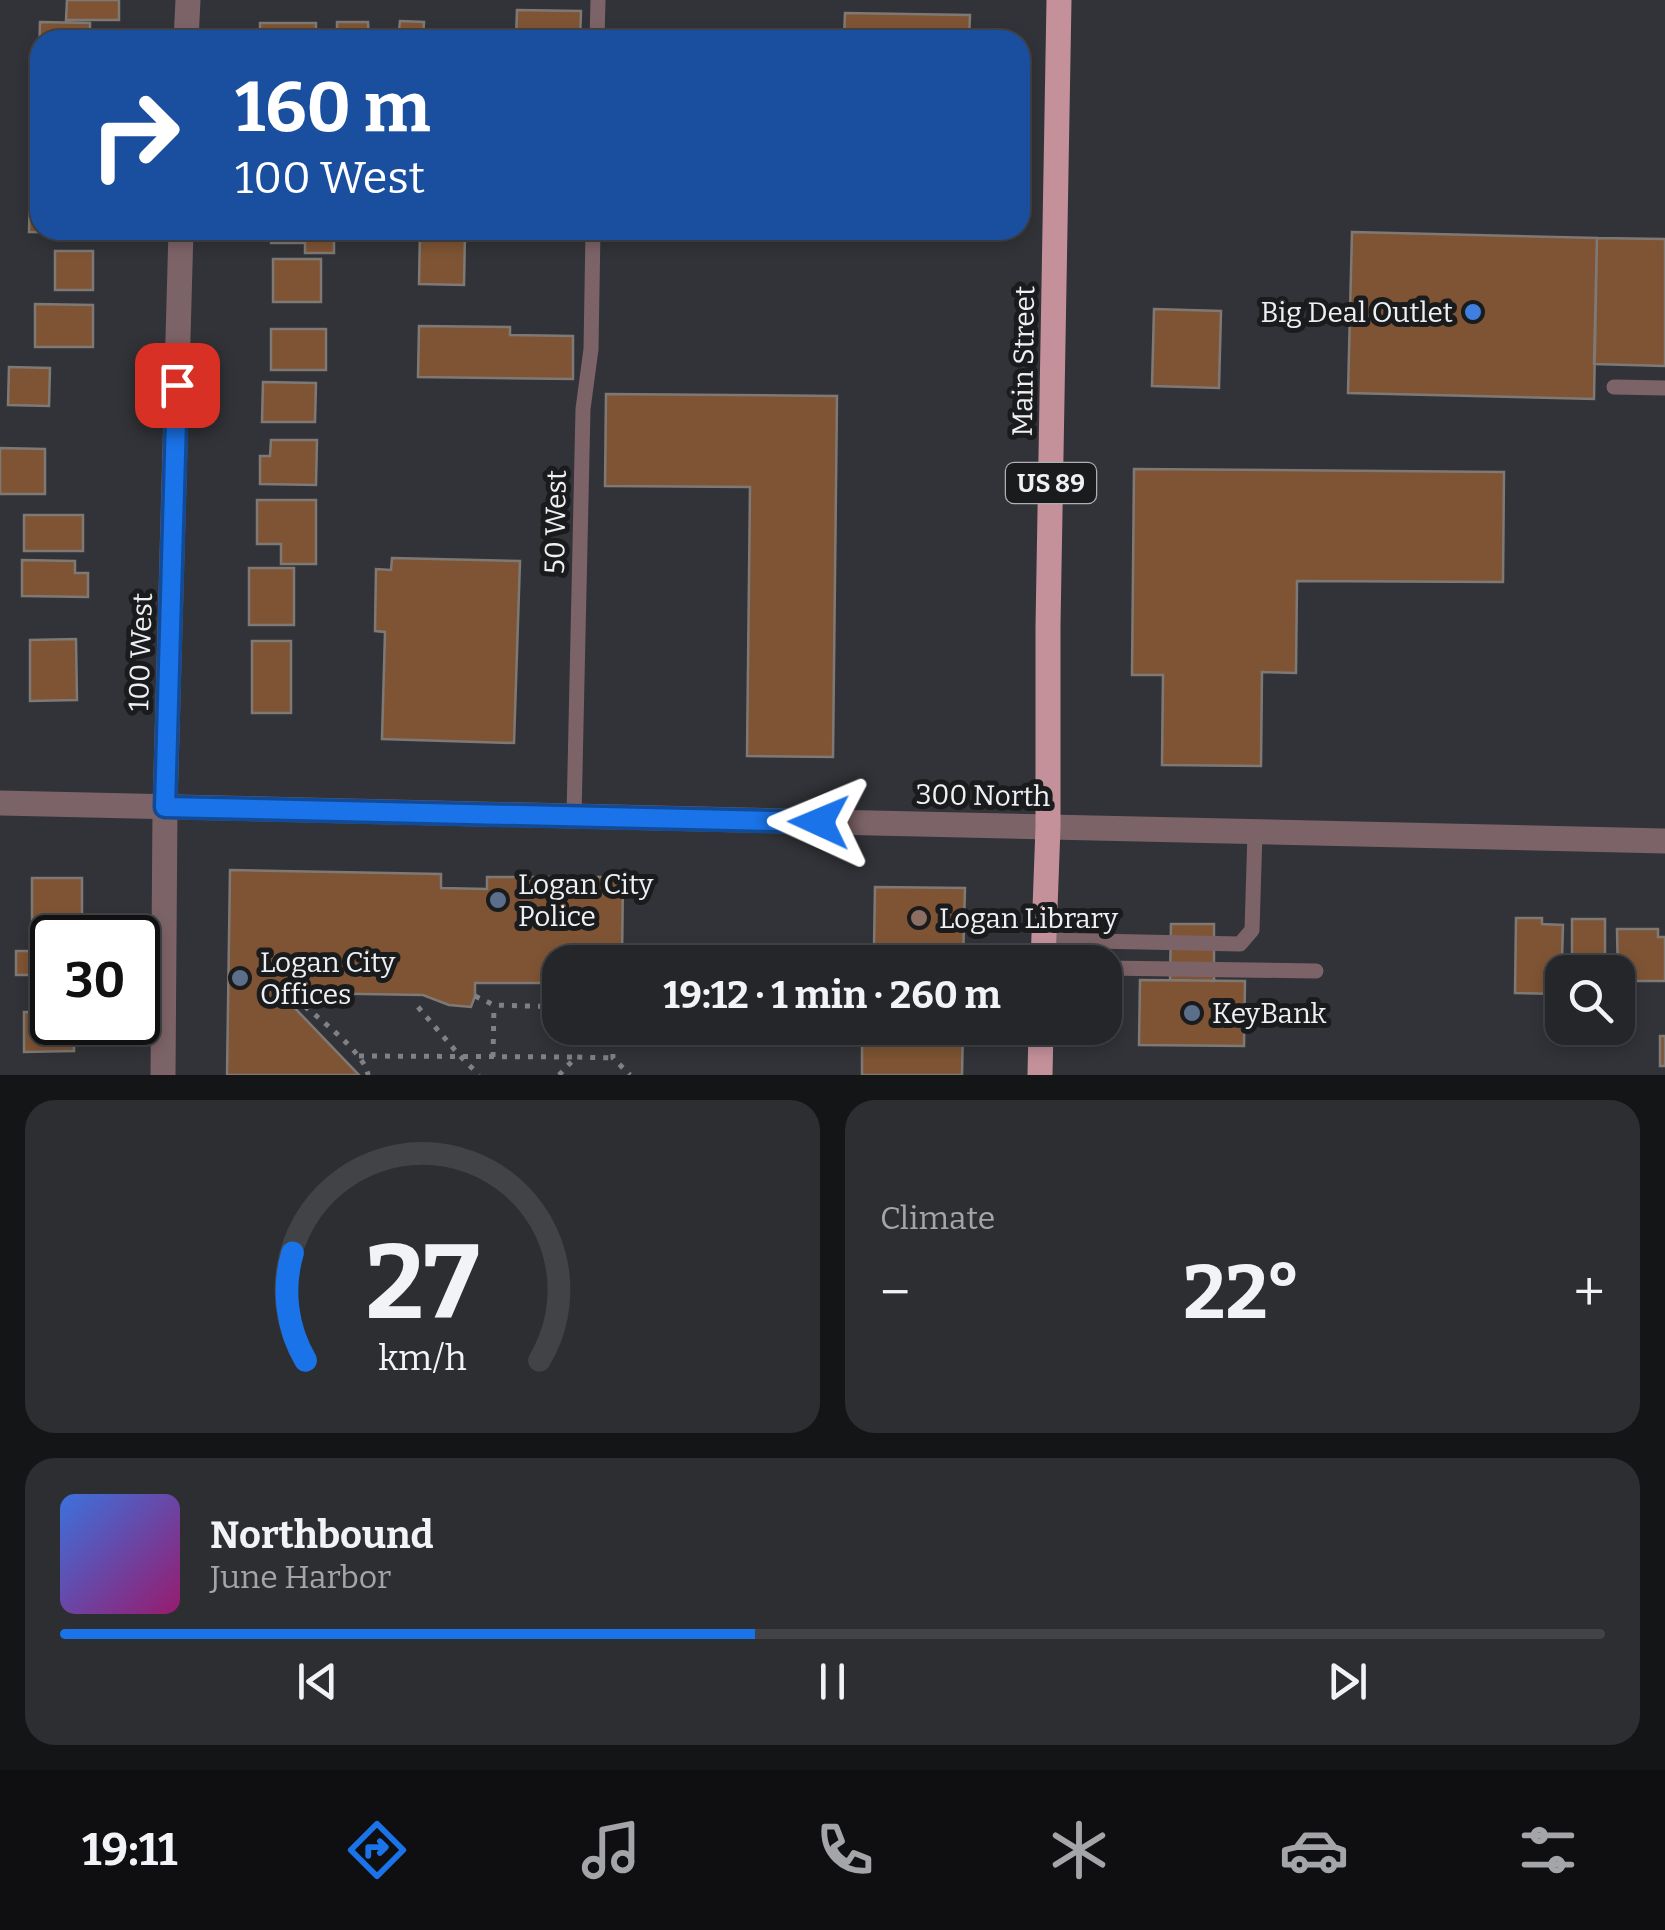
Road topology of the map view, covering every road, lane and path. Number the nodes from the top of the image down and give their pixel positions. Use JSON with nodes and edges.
{"nodes":[{"id":1,"x":188,"y":0,"type":"edge"},
{"id":2,"x":598,"y":0,"type":"edge"},
{"id":3,"x":1060,"y":0,"type":"edge"},
{"id":4,"x":186,"y":30,"type":"edge"},
{"id":5,"x":597,"y":30,"type":"edge"},
{"id":6,"x":181,"y":240,"type":"edge"},
{"id":7,"x":593,"y":240,"type":"edge"},
{"id":8,"x":1614,"y":387,"type":"dead end"},
{"id":9,"x":1665,"y":388,"type":"edge"},
{"id":10,"x":0,"y":803,"type":"edge"},
{"id":11,"x":165,"y":807,"type":"junction"},
{"id":12,"x":574,"y":816,"type":"junction"},
{"id":13,"x":1048,"y":827,"type":"junction"},
{"id":14,"x":1254,"y":832,"type":"junction"},
{"id":15,"x":1665,"y":841,"type":"edge"},
{"id":16,"x":1044,"y":945,"type":"edge"},
{"id":17,"x":1122,"y":949,"type":"edge"},
{"id":18,"x":1122,"y":968,"type":"edge"},
{"id":19,"x":1316,"y":972,"type":"dead end"},
{"id":20,"x":475,"y":996,"type":"dead end"},
{"id":21,"x":295,"y":998,"type":"dead end"},
{"id":22,"x":494,"y":1005,"type":"junction"},
{"id":23,"x":542,"y":1006,"type":"edge"},
{"id":24,"x":418,"y":1007,"type":"dead end"},
{"id":25,"x":613,"y":1045,"type":"edge"},
{"id":26,"x":1041,"y":1045,"type":"edge"},
{"id":27,"x":359,"y":1056,"type":"junction"},
{"id":28,"x":460,"y":1056,"type":"junction"},
{"id":29,"x":493,"y":1057,"type":"junction"},
{"id":30,"x":576,"y":1057,"type":"junction"},
{"id":31,"x":613,"y":1058,"type":"junction"},
{"id":32,"x":163,"y":1075,"type":"edge"},
{"id":33,"x":368,"y":1075,"type":"edge"},
{"id":34,"x":479,"y":1075,"type":"edge"},
{"id":35,"x":559,"y":1075,"type":"edge"},
{"id":36,"x":630,"y":1075,"type":"edge"},
{"id":37,"x":1040,"y":1075,"type":"edge"}],
"edges":[{"from":1,"to":4,"type":"street"},
{"from":2,"to":5,"type":"lane"},
{"from":3,"to":13,"type":"main road","name":"Main Street","number":"US 89"},
{"from":6,"to":11,"type":"street","name":"100 West"},
{"from":7,"to":12,"type":"lane","name":"50 West"},
{"from":8,"to":9,"type":"lane"},
{"from":10,"to":11,"type":"street","name":"300 North"},
{"from":11,"to":12,"type":"street","name":"300 North"},
{"from":11,"to":32,"type":"street","name":"100 West"},
{"from":12,"to":13,"type":"street","name":"300 North"},
{"from":13,"to":14,"type":"street","name":"300 North"},
{"from":13,"to":16,"type":"main road","name":"Main Street","number":"US 89"},
{"from":14,"to":15,"type":"street","name":"300 North"},
{"from":14,"to":17,"type":"lane"},
{"from":18,"to":19,"type":"lane"},
{"from":20,"to":22,"type":"path"},
{"from":21,"to":27,"type":"path"},
{"from":22,"to":23,"type":"path"},
{"from":22,"to":29,"type":"path"},
{"from":24,"to":28,"type":"path"},
{"from":25,"to":31,"type":"path"},
{"from":26,"to":37,"type":"main road"},
{"from":27,"to":28,"type":"path"},
{"from":27,"to":33,"type":"path"},
{"from":28,"to":29,"type":"path"},
{"from":28,"to":34,"type":"path"},
{"from":29,"to":30,"type":"path"},
{"from":30,"to":31,"type":"path"},
{"from":30,"to":35,"type":"path"},
{"from":31,"to":36,"type":"path"}]}
